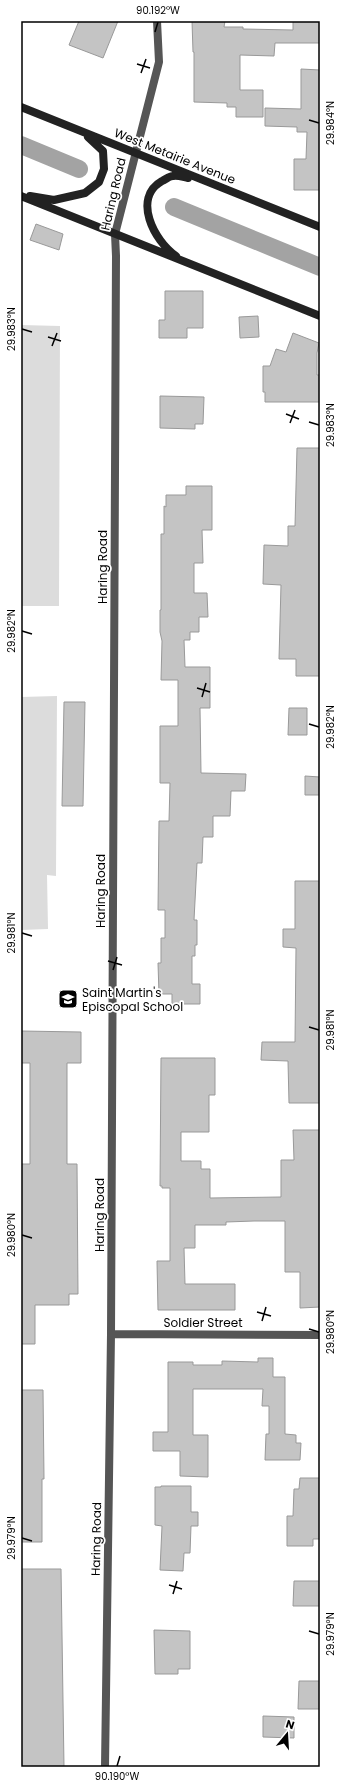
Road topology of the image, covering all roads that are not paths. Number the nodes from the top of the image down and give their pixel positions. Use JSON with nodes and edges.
{"nodes":[{"id":1,"x":157,"y":21,"type":"edge"},
{"id":2,"x":21,"y":107,"type":"edge"},
{"id":3,"x":84,"y":133,"type":"junction"},
{"id":4,"x":135,"y":154,"type":"junction"},
{"id":5,"x":203,"y":180,"type":"junction"},
{"id":6,"x":21,"y":195,"type":"edge"},
{"id":7,"x":320,"y":227,"type":"edge"},
{"id":8,"x":114,"y":234,"type":"junction"},
{"id":9,"x":186,"y":262,"type":"junction"},
{"id":10,"x":320,"y":316,"type":"edge"},
{"id":11,"x":111,"y":1334,"type":"junction"},
{"id":12,"x":320,"y":1335,"type":"edge"},
{"id":13,"x":105,"y":1767,"type":"edge"}],
"edges":[{"from":1,"to":4,"type":"street","name":"Haring Road"},
{"from":2,"to":3,"type":"main road","name":"West Metairie Avenue"},
{"from":3,"to":4,"type":"main road","name":"West Metairie Avenue"},
{"from":3,"to":6,"type":"main road"},
{"from":4,"to":5,"type":"main road","name":"West Metairie Avenue"},
{"from":4,"to":8,"type":"street","name":"Haring Road"},
{"from":5,"to":7,"type":"main road","name":"West Metairie Avenue"},
{"from":5,"to":9,"type":"main road"},
{"from":6,"to":8,"type":"main road"},
{"from":8,"to":9,"type":"main road"},
{"from":8,"to":11,"type":"street","name":"Haring Road"},
{"from":9,"to":10,"type":"main road"},
{"from":11,"to":12,"type":"street","name":"Soldier Street"},
{"from":11,"to":13,"type":"street","name":"Haring Road"}]}
